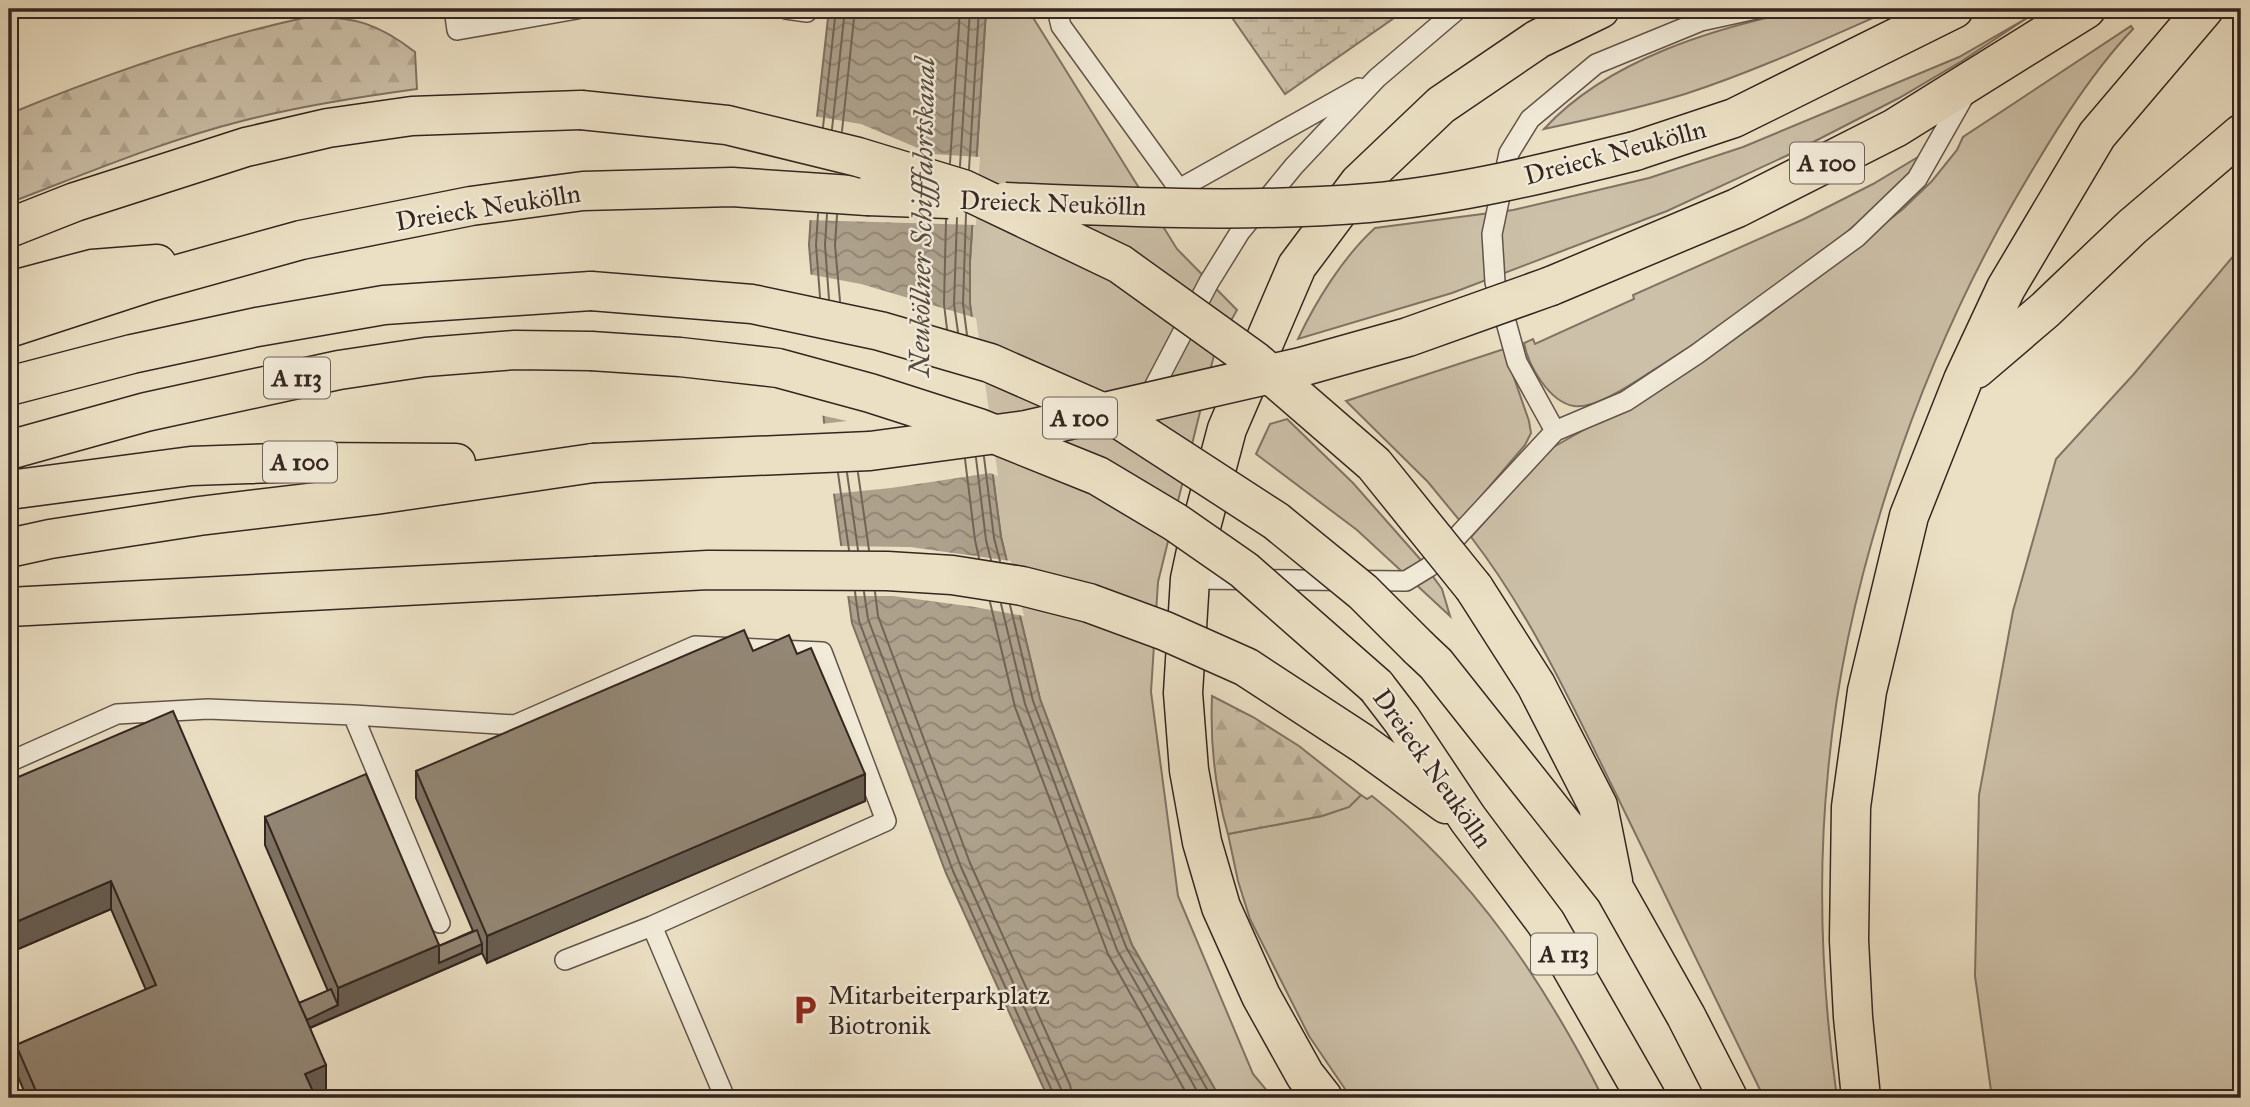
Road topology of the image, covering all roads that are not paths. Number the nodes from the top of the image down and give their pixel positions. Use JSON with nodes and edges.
{"nodes":[{"id":1,"x":454,"y":9,"type":"edge"},
{"id":2,"x":577,"y":9,"type":"edge"},
{"id":3,"x":786,"y":9,"type":"edge"},
{"id":4,"x":1057,"y":9,"type":"edge"},
{"id":5,"x":1458,"y":9,"type":"edge"},
{"id":6,"x":1601,"y":9,"type":"edge"},
{"id":7,"x":1756,"y":9,"type":"edge"},
{"id":8,"x":1954,"y":9,"type":"edge"},
{"id":9,"x":2086,"y":9,"type":"edge"},
{"id":10,"x":2204,"y":9,"type":"edge"},
{"id":11,"x":807,"y":12,"type":"dead end"},
{"id":12,"x":1377,"y":78,"type":"junction"},
{"id":13,"x":1972,"y":81,"type":"junction"},
{"id":14,"x":2241,"y":134,"type":"edge"},
{"id":15,"x":9,"y":228,"type":"edge"},
{"id":16,"x":243,"y":257,"type":"junction"},
{"id":17,"x":9,"y":291,"type":"edge"},
{"id":18,"x":9,"y":328,"type":"edge"},
{"id":19,"x":1963,"y":380,"type":"junction"},
{"id":20,"x":9,"y":386,"type":"edge"},
{"id":21,"x":1154,"y":387,"type":"dead end"},
{"id":22,"x":1555,"y":431,"type":"junction"},
{"id":23,"x":9,"y":450,"type":"edge"},
{"id":24,"x":593,"y":463,"type":"junction"},
{"id":25,"x":9,"y":490,"type":"edge"},
{"id":26,"x":9,"y":548,"type":"edge"},
{"id":27,"x":1190,"y":579,"type":"junction"},
{"id":28,"x":9,"y":607,"type":"edge"},
{"id":29,"x":353,"y":715,"type":"junction"},
{"id":30,"x":9,"y":762,"type":"edge"},
{"id":31,"x":1468,"y":820,"type":"junction"},
{"id":32,"x":1615,"y":890,"type":"junction"},
{"id":33,"x":440,"y":923,"type":"dead end"},
{"id":34,"x":652,"y":926,"type":"junction"},
{"id":35,"x":565,"y":960,"type":"dead end"},
{"id":36,"x":725,"y":1098,"type":"edge"},
{"id":37,"x":1323,"y":1098,"type":"edge"},
{"id":38,"x":1646,"y":1098,"type":"edge"},
{"id":39,"x":1728,"y":1098,"type":"edge"},
{"id":40,"x":1861,"y":1098,"type":"edge"}],
"edges":[{"from":1,"to":2,"type":"lane"},
{"from":3,"to":11,"type":"lane"},
{"from":4,"to":12,"type":"lane"},
{"from":5,"to":12,"type":"lane"},
{"from":6,"to":27,"type":"highway"},
{"from":7,"to":22,"type":"lane"},
{"from":8,"to":16,"type":"highway","name":"Dreieck Neukölln","bridge":true},
{"from":9,"to":13,"type":"highway","number":"A 100"},
{"from":10,"to":19,"type":"highway"},
{"from":12,"to":21,"type":"lane"},
{"from":13,"to":22,"type":"lane"},
{"from":13,"to":24,"type":"highway","number":"A 100","bridge":true},
{"from":14,"to":19,"type":"highway"},
{"from":15,"to":32,"type":"highway","bridge":true},
{"from":16,"to":17,"type":"highway"},
{"from":16,"to":18,"type":"highway","name":"Dreieck Neukölln"},
{"from":19,"to":40,"type":"highway"},
{"from":20,"to":32,"type":"highway","number":"A 113","bridge":true},
{"from":22,"to":27,"type":"lane"},
{"from":23,"to":31,"type":"highway","name":"Dreieck Neukölln","number":"A 113","bridge":true},
{"from":24,"to":25,"type":"highway","number":"A 100"},
{"from":24,"to":26,"type":"highway"},
{"from":27,"to":37,"type":"highway"},
{"from":28,"to":31,"type":"highway","bridge":true},
{"from":29,"to":30,"type":"lane"},
{"from":29,"to":33,"type":"lane"},
{"from":29,"to":34,"type":"lane"},
{"from":31,"to":38,"type":"highway","name":"Dreieck Neukölln","number":"A 113"},
{"from":32,"to":39,"type":"highway","number":"A 113"},
{"from":34,"to":35,"type":"lane"},
{"from":34,"to":36,"type":"lane"}]}
